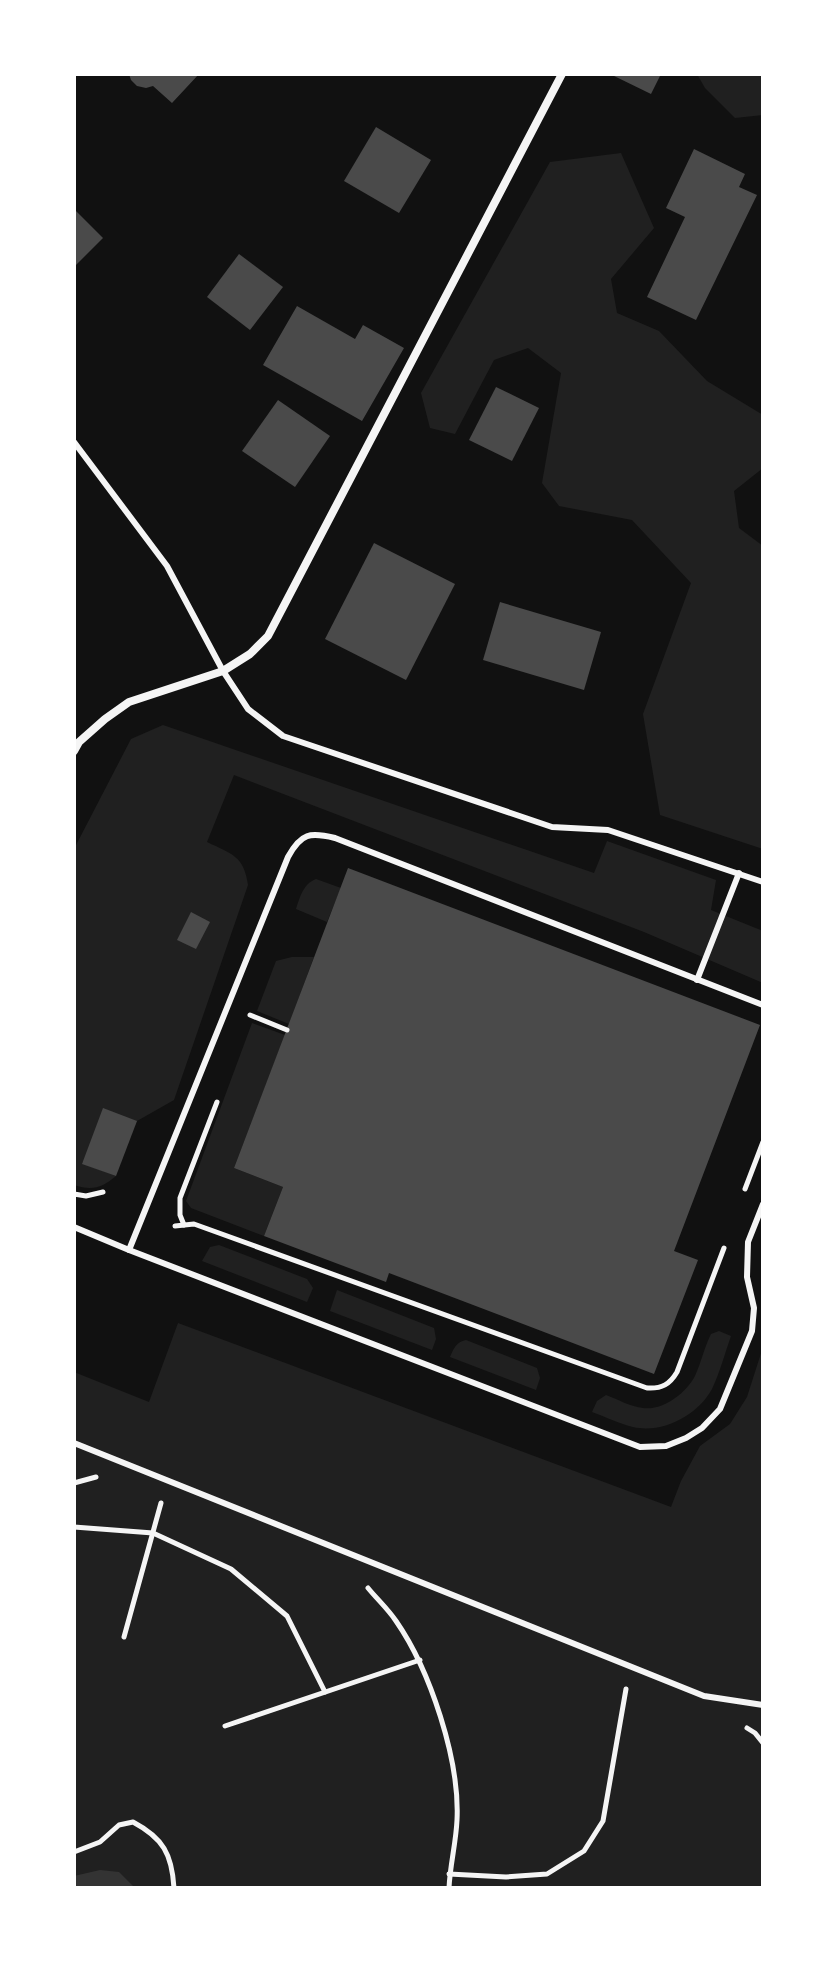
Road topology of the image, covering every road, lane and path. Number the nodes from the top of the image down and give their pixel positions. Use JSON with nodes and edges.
{"nodes":[{"id":1,"x":562,"y":74,"type":"edge"},
{"id":2,"x":74,"y":442,"type":"edge"},
{"id":3,"x":223,"y":671,"type":"junction"},
{"id":4,"x":74,"y":751,"type":"edge"},
{"id":5,"x":739,"y":873,"type":"junction"},
{"id":6,"x":763,"y":882,"type":"edge"},
{"id":7,"x":697,"y":980,"type":"junction"},
{"id":8,"x":763,"y":1005,"type":"edge"},
{"id":9,"x":250,"y":1015,"type":"dead end"},
{"id":10,"x":287,"y":1030,"type":"dead end"},
{"id":11,"x":763,"y":1142,"type":"edge"},
{"id":12,"x":103,"y":1192,"type":"dead end"},
{"id":13,"x":74,"y":1194,"type":"edge"},
{"id":14,"x":742,"y":1200,"type":"dead end"},
{"id":15,"x":763,"y":1204,"type":"edge"},
{"id":16,"x":175,"y":1226,"type":"dead end"},
{"id":17,"x":74,"y":1227,"type":"edge"},
{"id":18,"x":726,"y":1243,"type":"dead end"},
{"id":19,"x":129,"y":1250,"type":"junction"},
{"id":20,"x":74,"y":1443,"type":"edge"},
{"id":21,"x":168,"y":1481,"type":"junction"},
{"id":22,"x":74,"y":1527,"type":"edge"},
{"id":23,"x":153,"y":1533,"type":"junction"},
{"id":24,"x":360,"y":1578,"type":"dead end"},
{"id":25,"x":124,"y":1637,"type":"dead end"},
{"id":26,"x":420,"y":1660,"type":"junction"},
{"id":27,"x":631,"y":1667,"type":"junction"},
{"id":28,"x":325,"y":1692,"type":"junction"},
{"id":29,"x":763,"y":1705,"type":"edge"},
{"id":30,"x":225,"y":1726,"type":"dead end"},
{"id":31,"x":74,"y":1852,"type":"edge"},
{"id":32,"x":449,"y":1874,"type":"junction"},
{"id":33,"x":174,"y":1888,"type":"edge"},
{"id":34,"x":449,"y":1888,"type":"edge"}],
"edges":[{"from":1,"to":3,"type":"street"},
{"from":2,"to":3,"type":"lane"},
{"from":3,"to":4,"type":"street"},
{"from":3,"to":5,"type":"lane"},
{"from":5,"to":6,"type":"lane"},
{"from":5,"to":7,"type":"lane"},
{"from":7,"to":8,"type":"lane"},
{"from":7,"to":19,"type":"lane"},
{"from":9,"to":10,"type":"path"},
{"from":11,"to":14,"type":"path"},
{"from":12,"to":13,"type":"path"},
{"from":15,"to":19,"type":"lane"},
{"from":16,"to":18,"type":"path"},
{"from":17,"to":19,"type":"lane"},
{"from":20,"to":21,"type":"lane"},
{"from":21,"to":23,"type":"path"},
{"from":21,"to":27,"type":"lane"},
{"from":22,"to":23,"type":"path"},
{"from":23,"to":25,"type":"path"},
{"from":23,"to":28,"type":"path"},
{"from":24,"to":26,"type":"path"},
{"from":26,"to":28,"type":"path"},
{"from":26,"to":32,"type":"path"},
{"from":27,"to":29,"type":"lane"},
{"from":27,"to":32,"type":"path"},
{"from":28,"to":30,"type":"path"},
{"from":31,"to":33,"type":"path"},
{"from":32,"to":34,"type":"path"}]}
